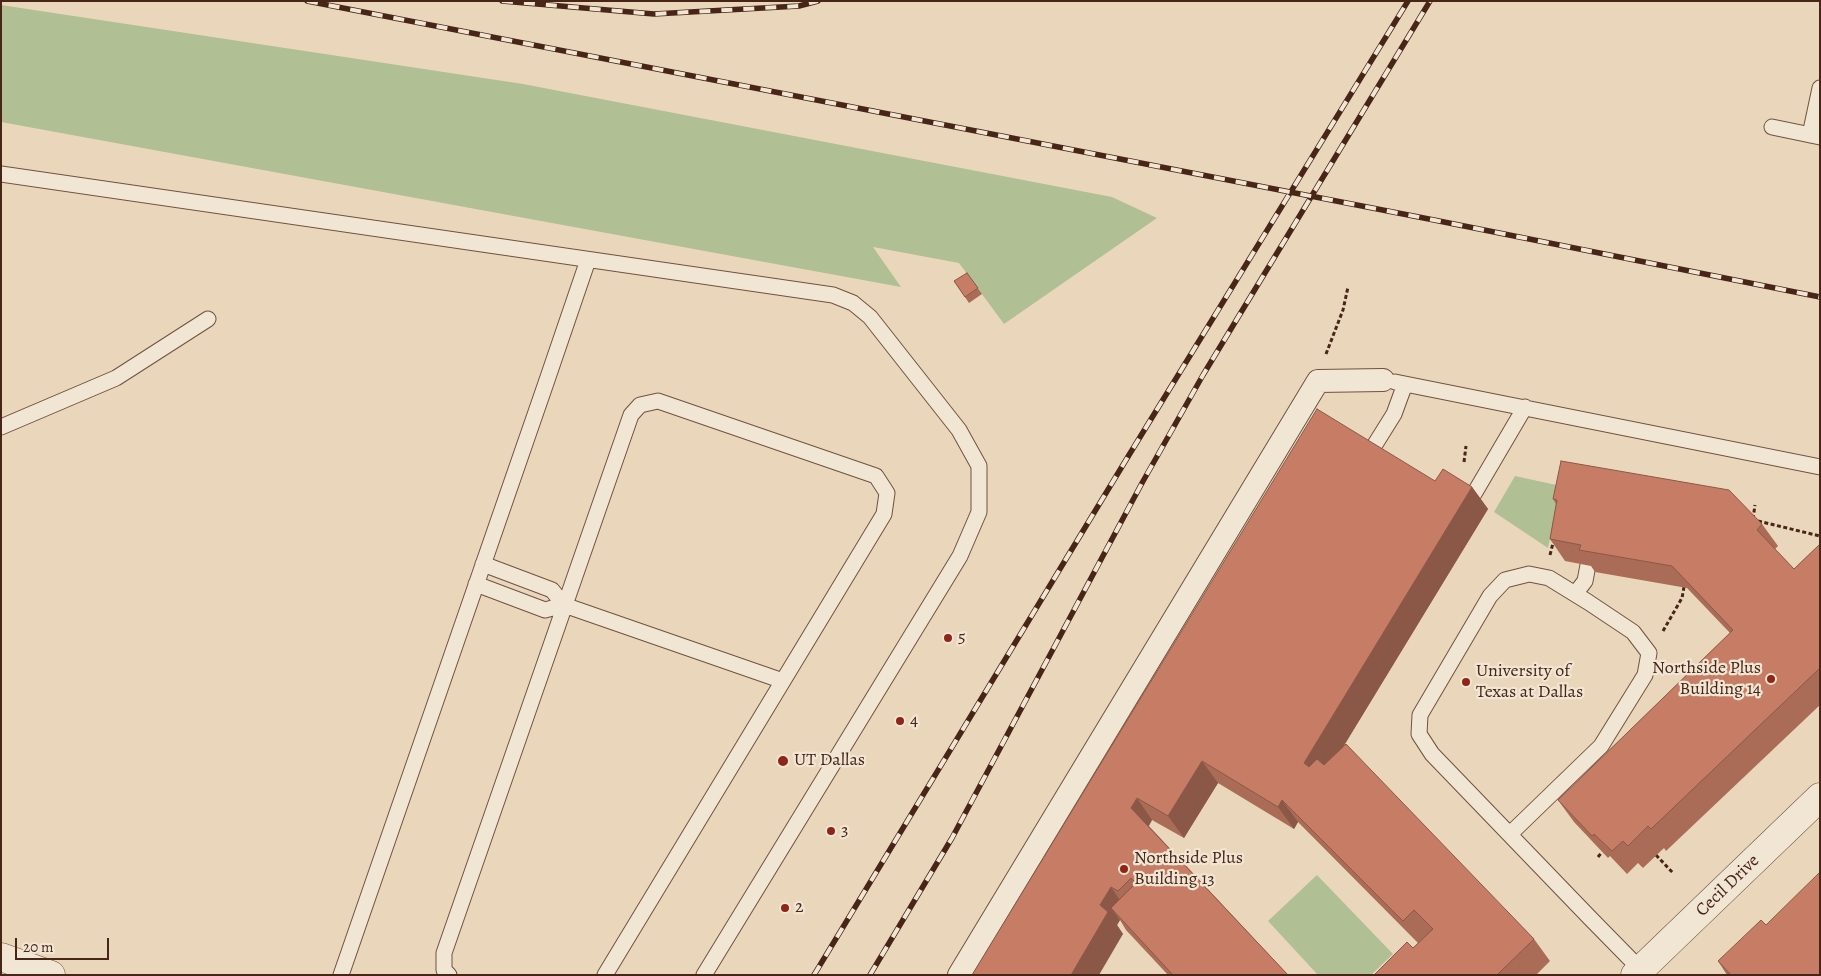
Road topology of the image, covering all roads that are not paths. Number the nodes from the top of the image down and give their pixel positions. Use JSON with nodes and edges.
{"nodes":[{"id":1,"x":1820,"y":88,"type":"edge"},
{"id":2,"x":1772,"y":127,"type":"dead end"},
{"id":3,"x":1815,"y":136,"type":"edge"},
{"id":4,"x":1,"y":174,"type":"edge"},
{"id":5,"x":588,"y":260,"type":"junction"},
{"id":6,"x":208,"y":319,"type":"dead end"},
{"id":7,"x":1394,"y":382,"type":"junction"},
{"id":8,"x":1526,"y":407,"type":"junction"},
{"id":9,"x":1,"y":427,"type":"edge"},
{"id":10,"x":1820,"y":468,"type":"edge"},
{"id":11,"x":1355,"y":476,"type":"edge"},
{"id":12,"x":1472,"y":499,"type":"edge"},
{"id":13,"x":483,"y":564,"type":"junction"},
{"id":14,"x":1588,"y":565,"type":"edge"},
{"id":15,"x":476,"y":584,"type":"junction"},
{"id":16,"x":1575,"y":594,"type":"junction"},
{"id":17,"x":564,"y":605,"type":"junction"},
{"id":18,"x":783,"y":681,"type":"junction"},
{"id":19,"x":1820,"y":797,"type":"edge"},
{"id":20,"x":1510,"y":834,"type":"junction"},
{"id":21,"x":1,"y":957,"type":"edge"},
{"id":22,"x":1640,"y":973,"type":"edge"},
{"id":23,"x":51,"y":975,"type":"edge"},
{"id":24,"x":341,"y":975,"type":"edge"},
{"id":25,"x":449,"y":975,"type":"edge"},
{"id":26,"x":605,"y":975,"type":"edge"},
{"id":27,"x":704,"y":975,"type":"edge"},
{"id":28,"x":959,"y":975,"type":"edge"}],
"edges":[{"from":1,"to":3,"type":"lane"},
{"from":2,"to":3,"type":"lane"},
{"from":4,"to":5,"type":"lane"},
{"from":5,"to":13,"type":"lane"},
{"from":5,"to":27,"type":"lane"},
{"from":6,"to":9,"type":"lane"},
{"from":7,"to":8,"type":"lane"},
{"from":7,"to":11,"type":"lane"},
{"from":7,"to":28,"type":"street"},
{"from":8,"to":10,"type":"lane"},
{"from":8,"to":12,"type":"lane"},
{"from":13,"to":15,"type":"lane"},
{"from":13,"to":17,"type":"lane"},
{"from":14,"to":16,"type":"lane"},
{"from":15,"to":17,"type":"lane"},
{"from":15,"to":24,"type":"lane"},
{"from":16,"to":20,"type":"lane"},
{"from":16,"to":20,"type":"lane"},
{"from":17,"to":18,"type":"lane"},
{"from":17,"to":18,"type":"lane"},
{"from":17,"to":25,"type":"lane"},
{"from":18,"to":26,"type":"lane"},
{"from":19,"to":22,"type":"street","name":"Cecil Drive"},
{"from":20,"to":22,"type":"lane"},
{"from":21,"to":23,"type":"street"}]}
